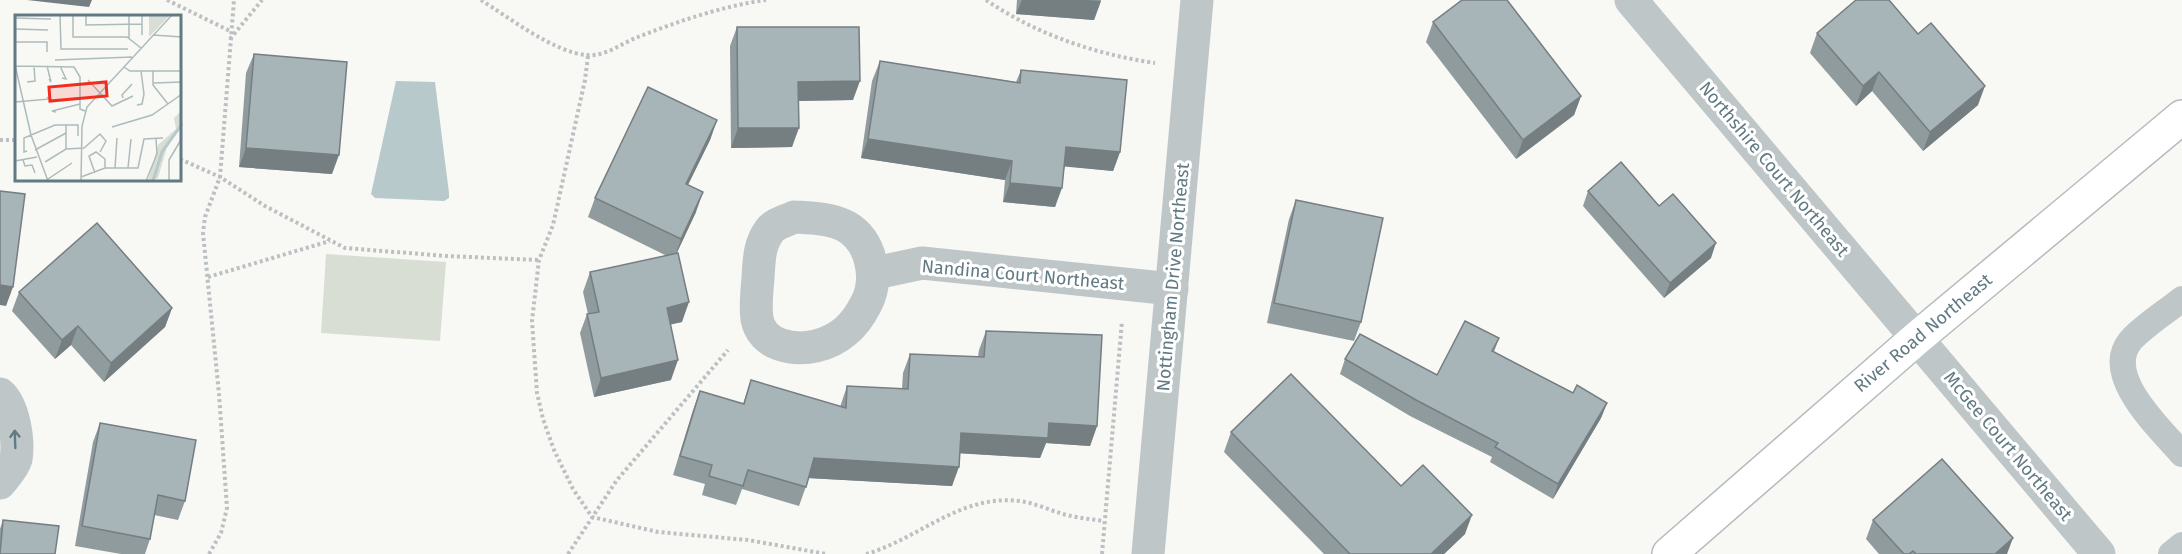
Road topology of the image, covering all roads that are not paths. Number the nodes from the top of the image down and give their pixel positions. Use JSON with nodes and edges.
{"nodes":[{"id":1,"x":1197,"y":0,"type":"edge"},
{"id":2,"x":1631,"y":0,"type":"edge"},
{"id":3,"x":2182,"y":117,"type":"edge"},
{"id":4,"x":875,"y":273,"type":"junction"},
{"id":5,"x":1172,"y":289,"type":"junction"},
{"id":6,"x":2182,"y":299,"type":"edge"},
{"id":7,"x":1917,"y":338,"type":"junction"},
{"id":8,"x":0,"y":394,"type":"edge"},
{"id":9,"x":2182,"y":454,"type":"edge"},
{"id":10,"x":0,"y":483,"type":"edge"},
{"id":11,"x":2182,"y":545,"type":"edge"},
{"id":12,"x":1148,"y":554,"type":"edge"},
{"id":13,"x":1669,"y":554,"type":"edge"},
{"id":14,"x":2099,"y":554,"type":"edge"},
{"id":15,"x":2171,"y":554,"type":"edge"}],
"edges":[{"from":1,"to":5,"type":"street","name":"Nottingham Drive Northeast"},
{"from":2,"to":7,"type":"street","name":"Northshire Court Northeast"},
{"from":3,"to":7,"type":"main road","name":"River Road Northeast"},
{"from":4,"to":4,"type":"street"},
{"from":4,"to":5,"type":"street","name":"Nandina Court Northeast"},
{"from":5,"to":12,"type":"street","name":"Nottingham Drive Northeast"},
{"from":6,"to":9,"type":"lane"},
{"from":7,"to":13,"type":"main road","name":"River Road Northeast"},
{"from":7,"to":14,"type":"street","name":"McGee Court Northeast"},
{"from":10,"to":8,"type":"street","one_way":true},
{"from":11,"to":15,"type":"lane"}]}
